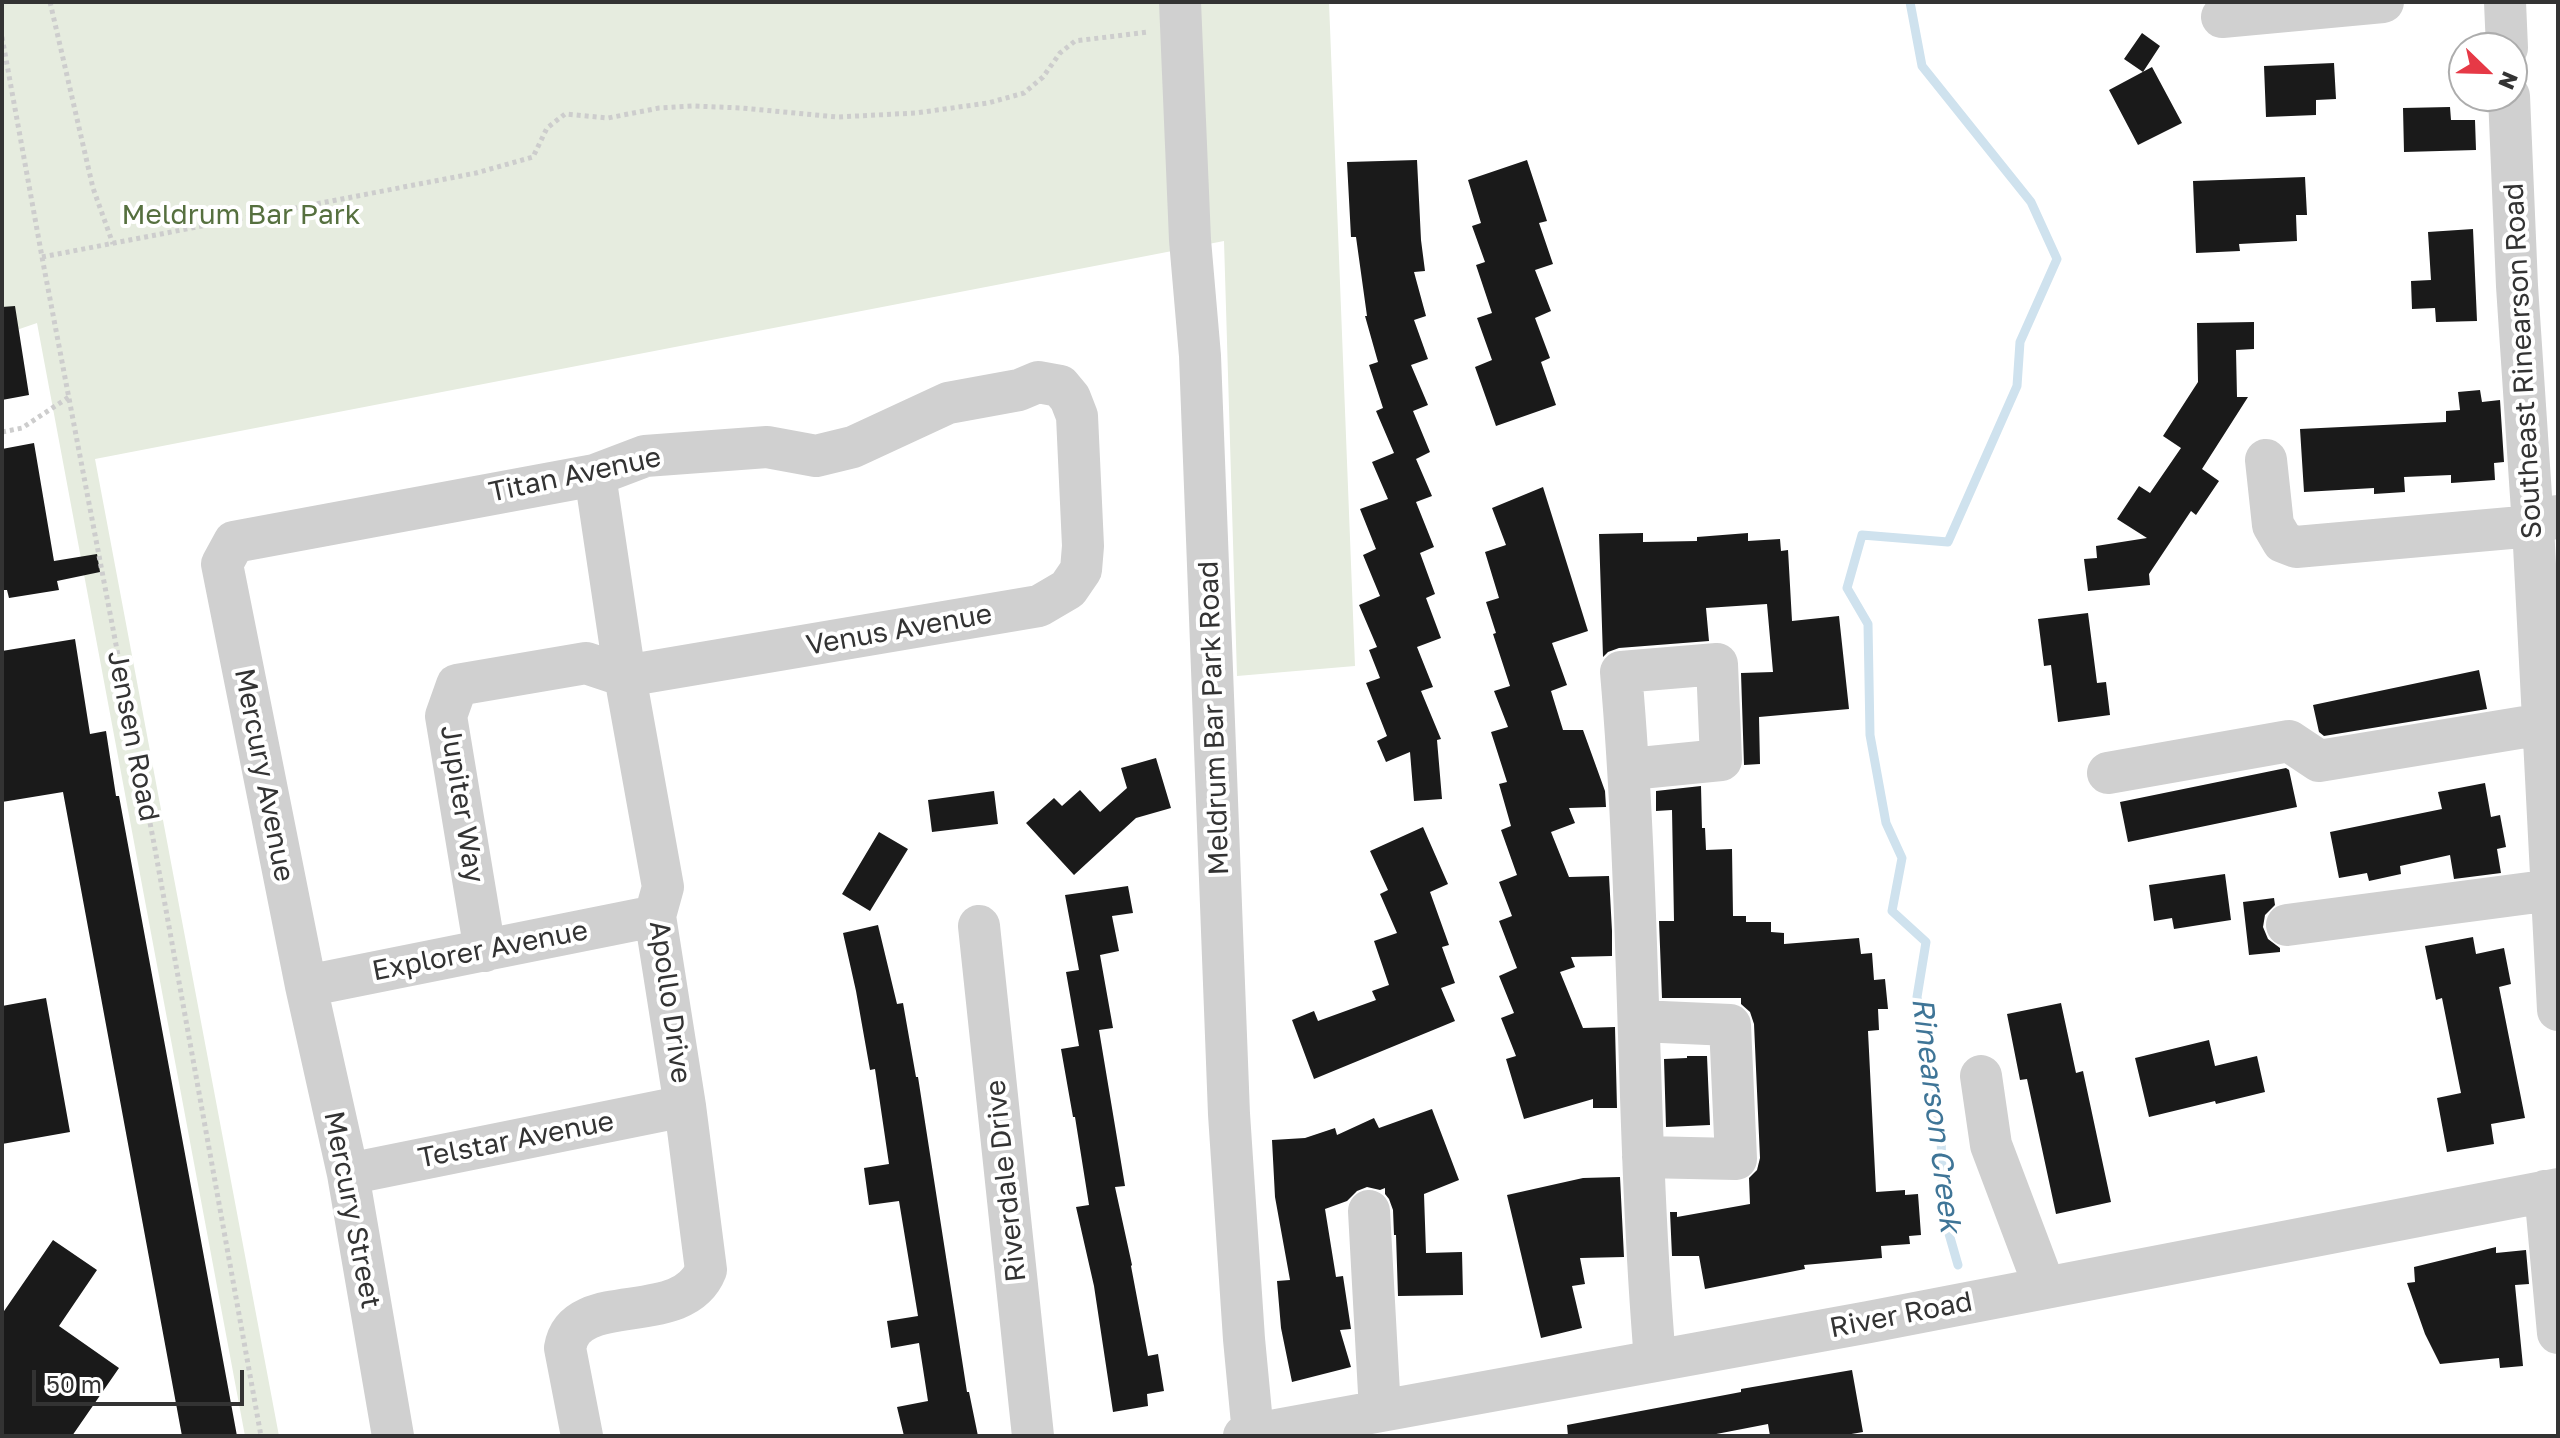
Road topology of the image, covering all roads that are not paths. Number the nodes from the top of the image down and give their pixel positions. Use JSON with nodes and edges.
{"nodes":[{"id":1,"x":2383,"y":2,"type":"edge"},
{"id":2,"x":2505,"y":2,"type":"edge"},
{"id":3,"x":1181,"y":15,"type":"edge"},
{"id":4,"x":2222,"y":17,"type":"dead end"},
{"id":5,"x":2506,"y":32,"type":"edge"},
{"id":6,"x":2510,"y":112,"type":"edge"},
{"id":7,"x":2266,"y":460,"type":"dead end"},
{"id":8,"x":595,"y":475,"type":"junction"},
{"id":9,"x":1081,"y":491,"type":"joint"},
{"id":10,"x":2546,"y":521,"type":"edge"},
{"id":11,"x":222,"y":564,"type":"joint"},
{"id":12,"x":625,"y":676,"type":"junction"},
{"id":13,"x":2543,"y":724,"type":"junction"},
{"id":14,"x":1630,"y":769,"type":"dead end"},
{"id":15,"x":2108,"y":773,"type":"dead end"},
{"id":16,"x":2552,"y":890,"type":"junction"},
{"id":17,"x":655,"y":916,"type":"junction"},
{"id":18,"x":2287,"y":925,"type":"dead end"},
{"id":19,"x":979,"y":926,"type":"dead end"},
{"id":20,"x":485,"y":951,"type":"junction"},
{"id":21,"x":306,"y":986,"type":"junction"},
{"id":22,"x":2558,"y":1010,"type":"edge"},
{"id":23,"x":1639,"y":1021,"type":"junction"},
{"id":24,"x":1981,"y":1076,"type":"dead end"},
{"id":25,"x":685,"y":1106,"type":"junction"},
{"id":26,"x":1643,"y":1157,"type":"junction"},
{"id":27,"x":348,"y":1174,"type":"junction"},
{"id":28,"x":2552,"y":1190,"type":"edge"},
{"id":29,"x":1369,"y":1211,"type":"dead end"},
{"id":30,"x":2045,"y":1288,"type":"junction"},
{"id":31,"x":2558,"y":1333,"type":"edge"},
{"id":32,"x":1655,"y":1360,"type":"junction"},
{"id":33,"x":1380,"y":1411,"type":"junction"},
{"id":34,"x":1248,"y":1435,"type":"edge"},
{"id":35,"x":393,"y":1436,"type":"edge"},
{"id":36,"x":582,"y":1436,"type":"edge"},
{"id":37,"x":1033,"y":1436,"type":"edge"}],
"edges":[{"from":1,"to":4,"type":"street"},
{"from":2,"to":5,"type":"street"},
{"from":3,"to":34,"type":"street","name":"Meldrum Bar Park Road"},
{"from":6,"to":10,"type":"street","name":"Southeast Rinearson Road"},
{"from":7,"to":10,"type":"street"},
{"from":8,"to":9,"type":"street","name":"Titan Avenue"},
{"from":8,"to":11,"type":"street","name":"Titan Avenue"},
{"from":8,"to":12,"type":"street","name":"Apollo Drive"},
{"from":9,"to":12,"type":"street","name":"Venus Avenue"},
{"from":10,"to":13,"type":"street","name":"Southeast Rinearson Road"},
{"from":11,"to":21,"type":"street","name":"Mercury Avenue"},
{"from":12,"to":17,"type":"street","name":"Apollo Drive"},
{"from":12,"to":20,"type":"street","name":"Jupiter Way"},
{"from":13,"to":15,"type":"street"},
{"from":13,"to":16,"type":"street","name":"Southeast Rinearson Road"},
{"from":14,"to":23,"type":"street"},
{"from":16,"to":18,"type":"street"},
{"from":16,"to":22,"type":"street","name":"Southeast Rinearson Road"},
{"from":17,"to":20,"type":"street","name":"Explorer Avenue"},
{"from":17,"to":25,"type":"street","name":"Apollo Drive"},
{"from":19,"to":37,"type":"street","name":"Riverdale Drive"},
{"from":20,"to":21,"type":"street","name":"Explorer Avenue"},
{"from":21,"to":27,"type":"street","name":"Mercury Street"},
{"from":23,"to":26,"type":"street"},
{"from":23,"to":26,"type":"street"},
{"from":24,"to":30,"type":"street"},
{"from":25,"to":27,"type":"street","name":"Telstar Avenue"},
{"from":25,"to":36,"type":"street","name":"Apollo Drive"},
{"from":26,"to":32,"type":"street"},
{"from":27,"to":35,"type":"street","name":"Mercury Street"},
{"from":28,"to":30,"type":"street","name":"River Road"},
{"from":28,"to":31,"type":"street"},
{"from":29,"to":33,"type":"street"},
{"from":30,"to":32,"type":"street","name":"River Road"},
{"from":32,"to":33,"type":"street","name":"River Road"},
{"from":33,"to":34,"type":"street","name":"River Road"}]}
